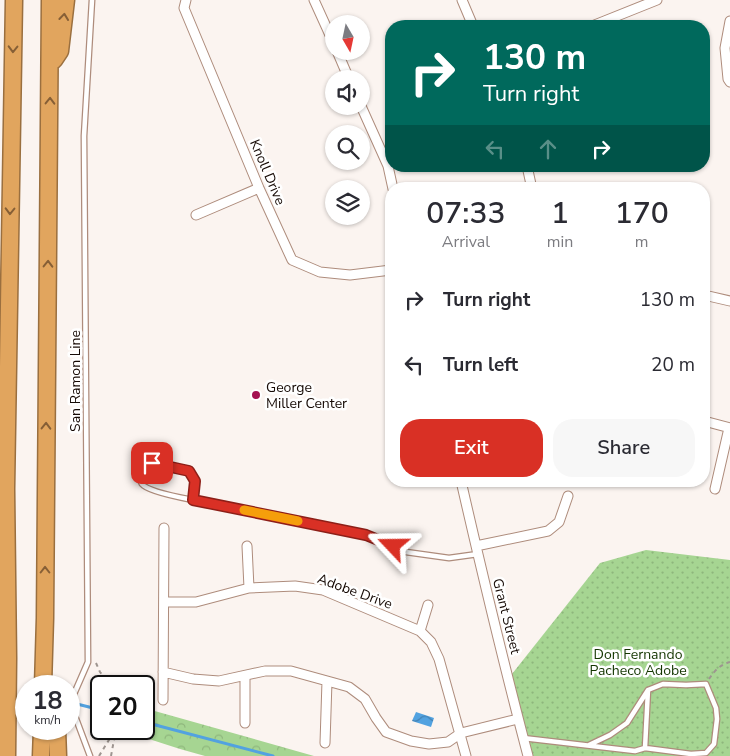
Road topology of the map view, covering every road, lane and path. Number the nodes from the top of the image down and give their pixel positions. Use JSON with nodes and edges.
{"nodes":[{"id":1,"x":14,"y":0,"type":"edge"},
{"id":2,"x":50,"y":0,"type":"edge"},
{"id":3,"x":66,"y":0,"type":"edge"},
{"id":4,"x":92,"y":0,"type":"edge"},
{"id":5,"x":186,"y":0,"type":"edge"},
{"id":6,"x":314,"y":0,"type":"edge"},
{"id":7,"x":462,"y":0,"type":"edge"},
{"id":8,"x":657,"y":0,"type":"edge"},
{"id":9,"x":470,"y":20,"type":"edge"},
{"id":10,"x":607,"y":20,"type":"edge"},
{"id":11,"x":730,"y":21,"type":"edge"},
{"id":12,"x":325,"y":24,"type":"edge"},
{"id":13,"x":50,"y":66,"type":"junction"},
{"id":14,"x":730,"y":82,"type":"edge"},
{"id":15,"x":365,"y":115,"type":"edge"},
{"id":16,"x":385,"y":157,"type":"edge"},
{"id":17,"x":259,"y":188,"type":"junction"},
{"id":18,"x":196,"y":215,"type":"dead end"},
{"id":19,"x":385,"y":271,"type":"edge"},
{"id":20,"x":710,"y":296,"type":"edge"},
{"id":21,"x":730,"y":301,"type":"edge"},
{"id":22,"x":710,"y":423,"type":"edge"},
{"id":23,"x":730,"y":428,"type":"edge"},
{"id":24,"x":462,"y":487,"type":"edge"},
{"id":25,"x":715,"y":489,"type":"dead end"},
{"id":26,"x":568,"y":496,"type":"dead end"},
{"id":27,"x":3,"y":497,"type":"edge"},
{"id":28,"x":193,"y":500,"type":"junction"},
{"id":29,"x":164,"y":528,"type":"dead end"},
{"id":30,"x":247,"y":546,"type":"dead end"},
{"id":31,"x":477,"y":550,"type":"junction"},
{"id":32,"x":249,"y":588,"type":"junction"},
{"id":33,"x":164,"y":602,"type":"junction"},
{"id":34,"x":428,"y":605,"type":"dead end"},
{"id":35,"x":45,"y":618,"type":"junction"},
{"id":36,"x":420,"y":631,"type":"junction"},
{"id":37,"x":87,"y":643,"type":"junction"},
{"id":38,"x":730,"y":662,"type":"edge"},
{"id":39,"x":163,"y":672,"type":"junction"},
{"id":40,"x":43,"y":675,"type":"edge"},
{"id":41,"x":55,"y":675,"type":"edge"},
{"id":42,"x":102,"y":675,"type":"edge"},
{"id":43,"x":244,"y":676,"type":"junction"},
{"id":44,"x":327,"y":681,"type":"junction"},
{"id":45,"x":706,"y":684,"type":"junction"},
{"id":46,"x":648,"y":690,"type":"junction"},
{"id":47,"x":163,"y":700,"type":"dead end"},
{"id":48,"x":518,"y":719,"type":"junction"},
{"id":49,"x":245,"y":723,"type":"dead end"},
{"id":50,"x":460,"y":733,"type":"junction"},
{"id":51,"x":523,"y":738,"type":"junction"},
{"id":52,"x":42,"y":740,"type":"edge"},
{"id":53,"x":57,"y":740,"type":"edge"},
{"id":54,"x":109,"y":740,"type":"edge"},
{"id":55,"x":114,"y":740,"type":"edge"},
{"id":56,"x":326,"y":744,"type":"dead end"},
{"id":57,"x":588,"y":746,"type":"junction"},
{"id":58,"x":645,"y":748,"type":"junction"},
{"id":59,"x":7,"y":756,"type":"edge"},
{"id":60,"x":41,"y":756,"type":"edge"},
{"id":61,"x":58,"y":756,"type":"edge"},
{"id":62,"x":90,"y":756,"type":"edge"},
{"id":63,"x":99,"y":756,"type":"edge"},
{"id":64,"x":111,"y":756,"type":"edge"},
{"id":65,"x":466,"y":756,"type":"edge"},
{"id":66,"x":528,"y":756,"type":"edge"}],
"edges":[{"from":1,"to":27,"type":"highway","one_way":true},
{"from":2,"to":13,"type":"highway"},
{"from":13,"to":3,"type":"highway","one_way":true},
{"from":4,"to":37,"type":"lane","name":"San Ramon Line"},
{"from":5,"to":17,"type":"street","name":"Knoll Drive"},
{"from":6,"to":12,"type":"street"},
{"from":7,"to":9,"type":"street"},
{"from":8,"to":10,"type":"street"},
{"from":11,"to":14,"type":"street"},
{"from":35,"to":13,"type":"highway","one_way":true},
{"from":15,"to":16,"type":"street"},
{"from":17,"to":18,"type":"street"},
{"from":17,"to":19,"type":"street","name":"Knoll Drive"},
{"from":20,"to":21,"type":"street"},
{"from":22,"to":23,"type":"street"},
{"from":23,"to":25,"type":"street"},
{"from":24,"to":31,"type":"street","name":"Grant Street"},
{"from":26,"to":31,"type":"street"},
{"from":27,"to":59,"type":"highway"},
{"from":28,"to":28,"type":"lane"},
{"from":28,"to":31,"type":"lane"},
{"from":29,"to":33,"type":"street"},
{"from":30,"to":32,"type":"street"},
{"from":31,"to":48,"type":"street","name":"Grant Street"},
{"from":32,"to":33,"type":"street","name":"Adobe Drive"},
{"from":32,"to":36,"type":"street","name":"Adobe Drive"},
{"from":33,"to":39,"type":"street"},
{"from":34,"to":36,"type":"street"},
{"from":35,"to":40,"type":"highway"},
{"from":35,"to":41,"type":"highway"},
{"from":36,"to":50,"type":"street","name":"Adobe Drive"},
{"from":37,"to":42,"type":"path"},
{"from":37,"to":62,"type":"lane","name":"San Ramon Line"},
{"from":38,"to":45,"type":"path"},
{"from":39,"to":43,"type":"street"},
{"from":39,"to":47,"type":"street"},
{"from":43,"to":44,"type":"street"},
{"from":43,"to":49,"type":"street"},
{"from":44,"to":50,"type":"street"},
{"from":44,"to":56,"type":"street"},
{"from":45,"to":46,"type":"lane"},
{"from":45,"to":58,"type":"lane"},
{"from":46,"to":57,"type":"lane"},
{"from":46,"to":58,"type":"lane"},
{"from":48,"to":50,"type":"street"},
{"from":48,"to":51,"type":"street","name":"Grant Street"},
{"from":50,"to":65,"type":"street","name":"Adobe Drive"},
{"from":51,"to":57,"type":"lane"},
{"from":51,"to":66,"type":"street","name":"Grant Street"},
{"from":52,"to":60,"type":"highway"},
{"from":53,"to":61,"type":"highway"},
{"from":54,"to":63,"type":"path"},
{"from":55,"to":64,"type":"path"},
{"from":57,"to":58,"type":"lane"}]}
